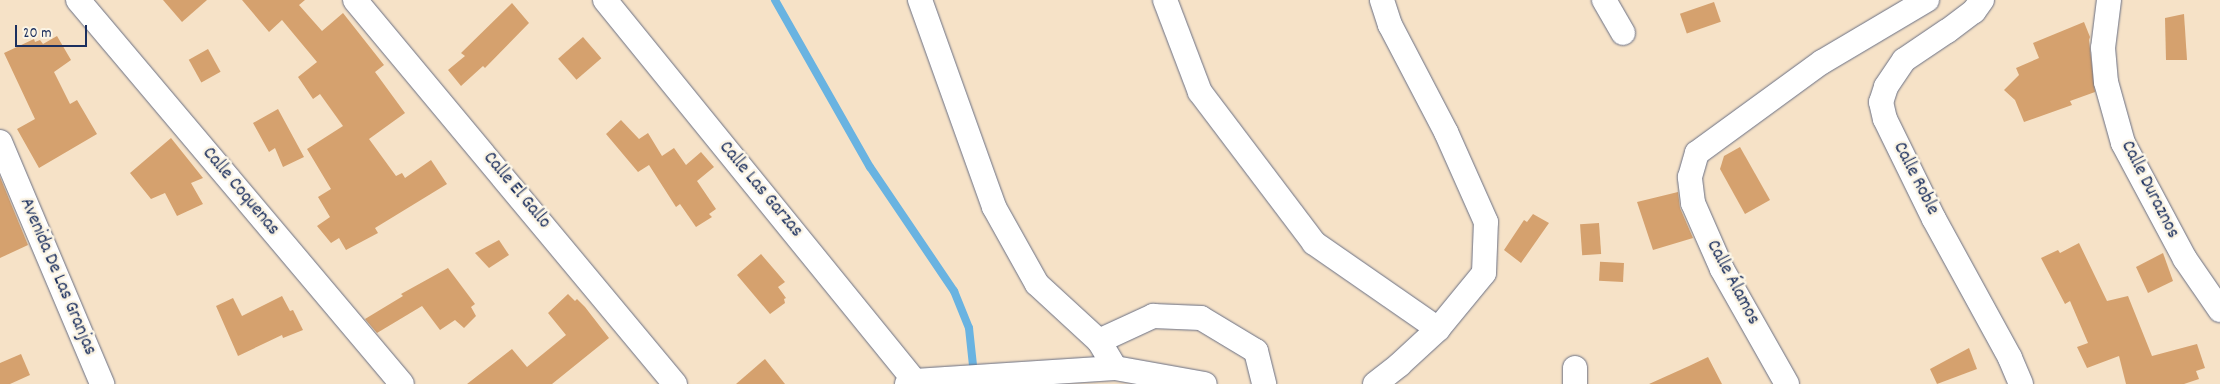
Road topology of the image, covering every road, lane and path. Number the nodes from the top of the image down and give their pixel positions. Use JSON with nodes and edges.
{"nodes":[{"id":1,"x":78,"y":0,"type":"edge"},
{"id":2,"x":355,"y":0,"type":"edge"},
{"id":3,"x":605,"y":0,"type":"edge"},
{"id":4,"x":920,"y":0,"type":"edge"},
{"id":5,"x":1165,"y":0,"type":"edge"},
{"id":6,"x":1382,"y":0,"type":"edge"},
{"id":7,"x":1604,"y":0,"type":"edge"},
{"id":8,"x":1927,"y":0,"type":"edge"},
{"id":9,"x":1982,"y":0,"type":"edge"},
{"id":10,"x":2109,"y":0,"type":"edge"},
{"id":11,"x":1623,"y":33,"type":"dead end"},
{"id":12,"x":0,"y":142,"type":"edge"},
{"id":13,"x":2220,"y":310,"type":"edge"},
{"id":14,"x":1438,"y":328,"type":"junction"},
{"id":15,"x":1099,"y":341,"type":"junction"},
{"id":16,"x":1115,"y":368,"type":"junction"},
{"id":17,"x":1053,"y":378,"type":"edge"},
{"id":18,"x":911,"y":382,"type":"edge"},
{"id":19,"x":102,"y":384,"type":"edge"},
{"id":20,"x":402,"y":384,"type":"edge"},
{"id":21,"x":675,"y":384,"type":"edge"},
{"id":22,"x":1205,"y":384,"type":"edge"},
{"id":23,"x":1264,"y":384,"type":"edge"},
{"id":24,"x":1374,"y":384,"type":"edge"},
{"id":25,"x":1787,"y":384,"type":"edge"},
{"id":26,"x":2021,"y":384,"type":"edge"}],
"edges":[{"from":1,"to":20,"type":"street","name":"Calle Coquenas"},
{"from":2,"to":21,"type":"street","name":"Calle El Gallo"},
{"from":3,"to":18,"type":"street","name":"Calle Las Garzas"},
{"from":4,"to":15,"type":"street"},
{"from":5,"to":14,"type":"street"},
{"from":6,"to":14,"type":"street"},
{"from":7,"to":11,"type":"street"},
{"from":8,"to":25,"type":"street","name":"Calle Álamos"},
{"from":9,"to":26,"type":"street","name":"Calle Roble"},
{"from":10,"to":13,"type":"street","name":"Calle Duraznos"},
{"from":12,"to":19,"type":"street","name":"Avenida De Las Granjas"},
{"from":14,"to":24,"type":"street"},
{"from":15,"to":16,"type":"street"},
{"from":15,"to":23,"type":"street"},
{"from":16,"to":17,"type":"street"},
{"from":16,"to":22,"type":"street"},
{"from":17,"to":18,"type":"street"}]}
